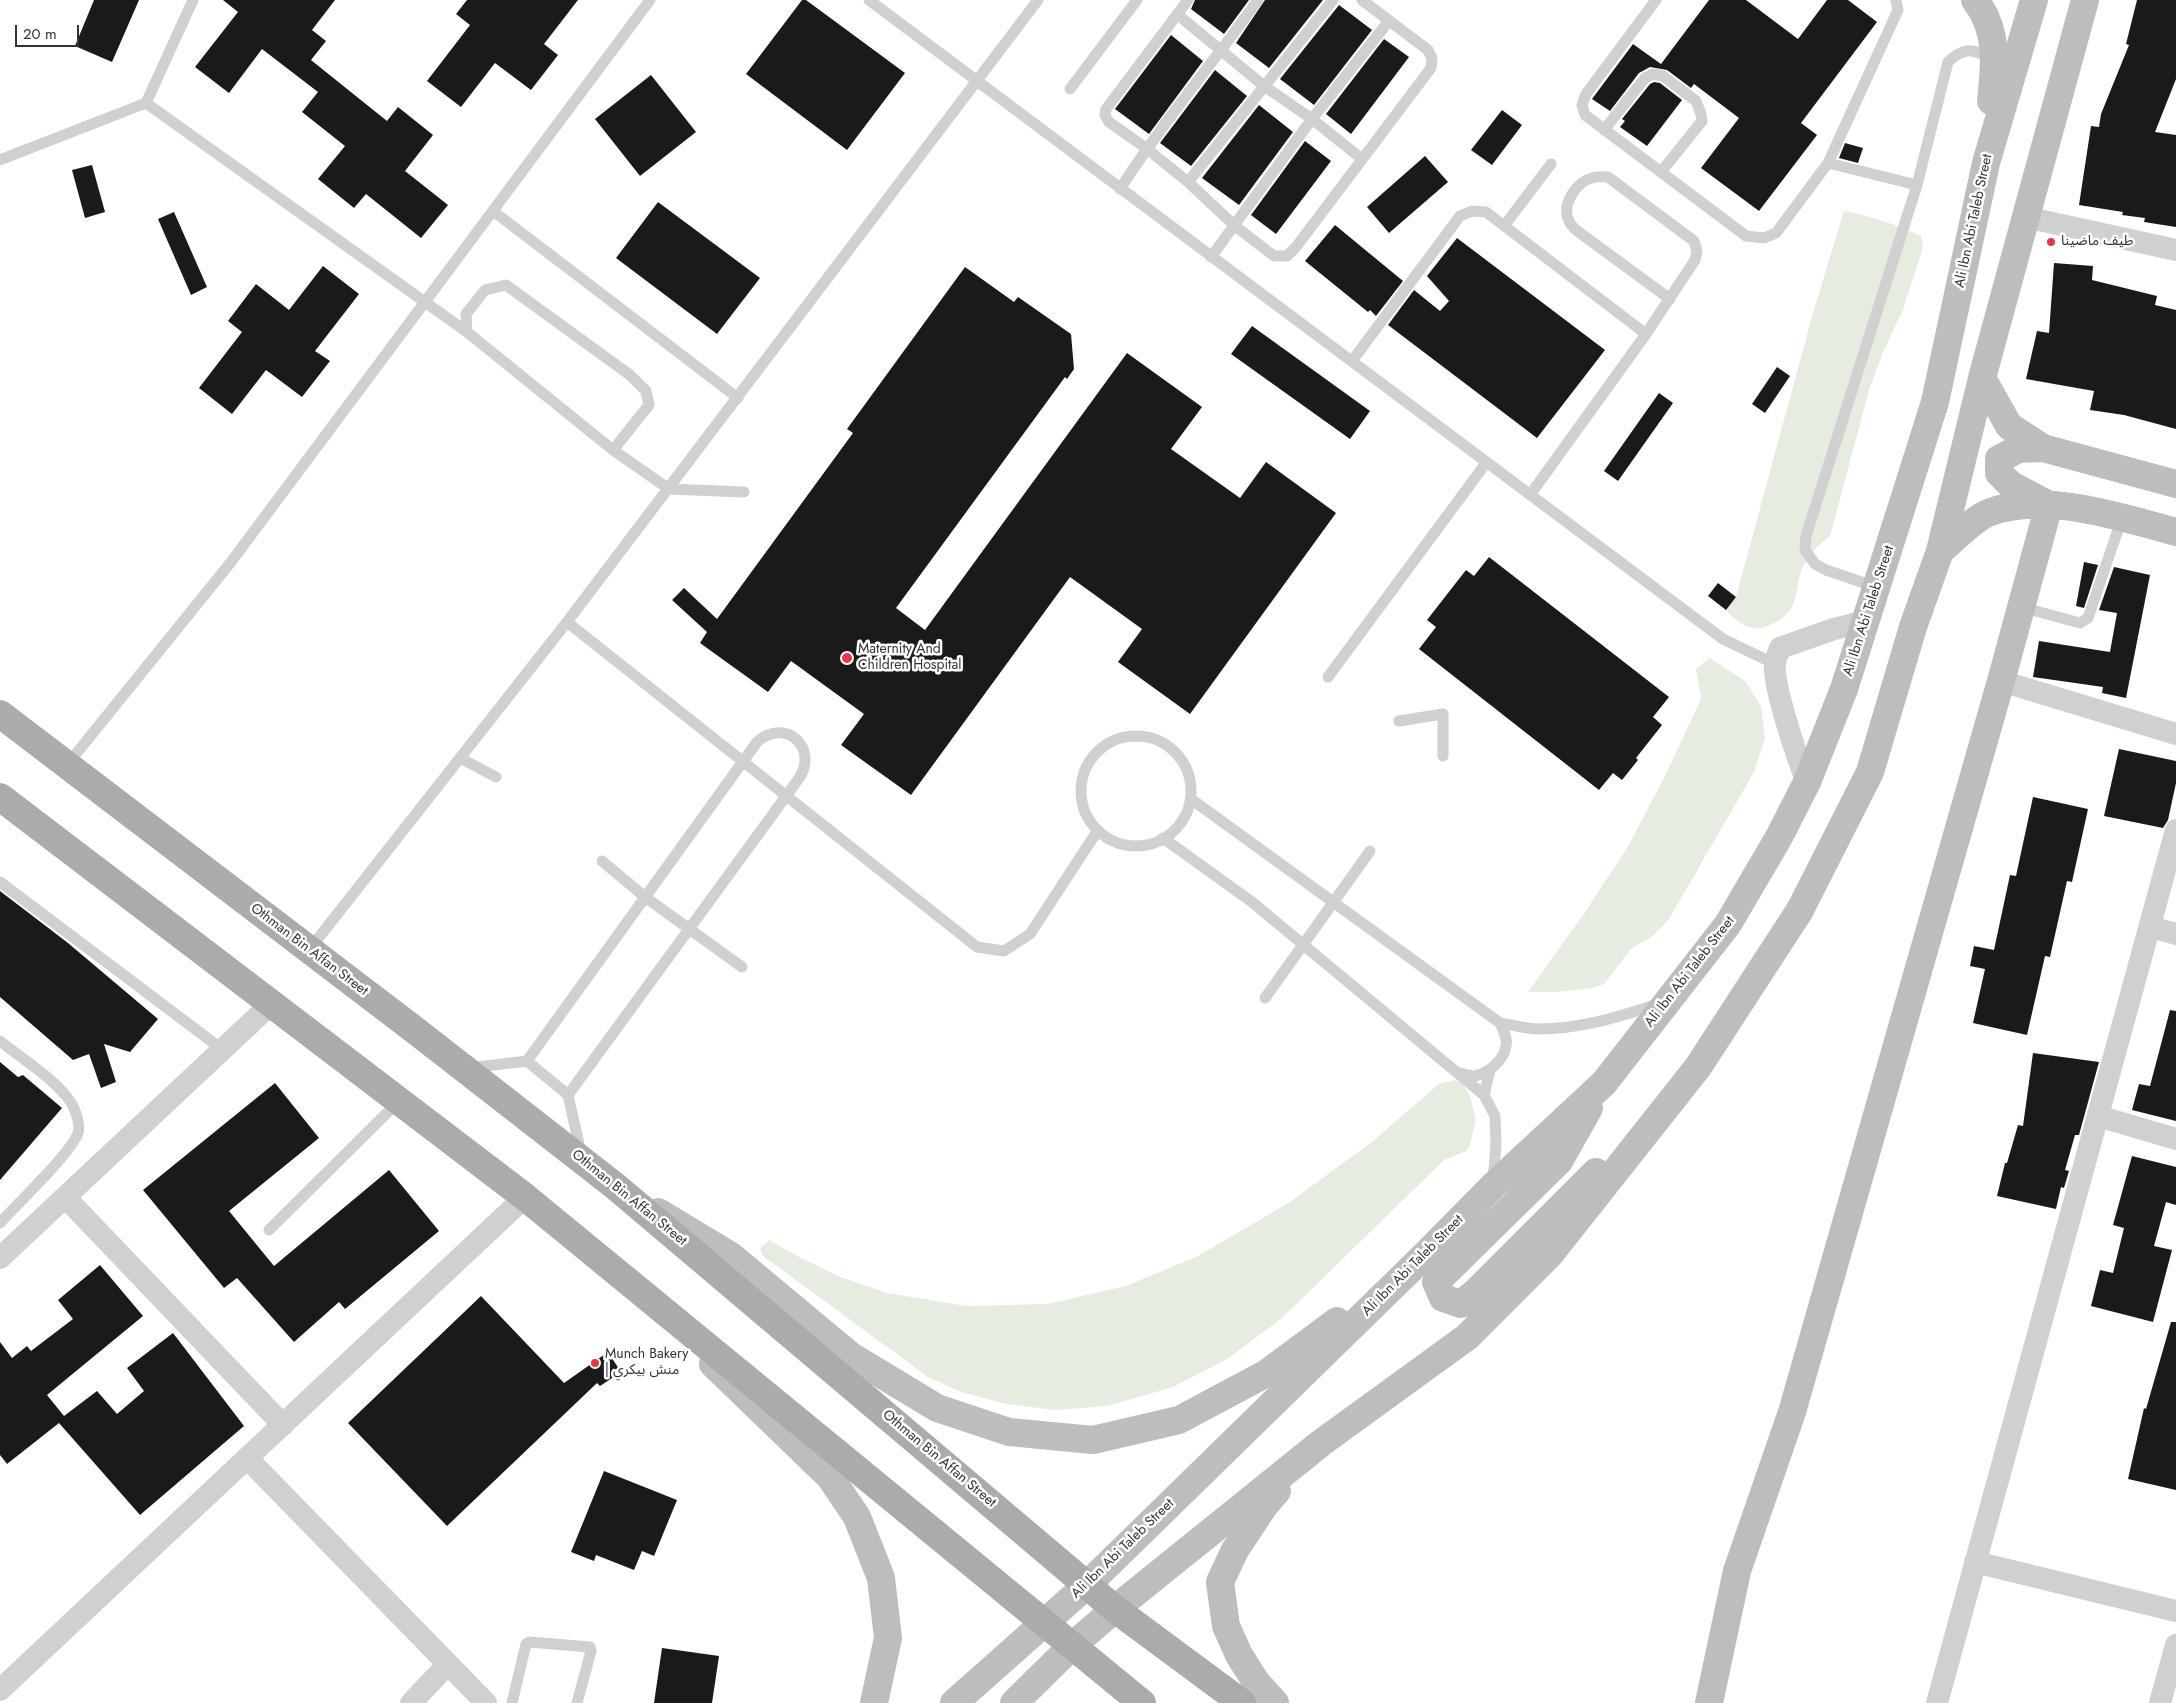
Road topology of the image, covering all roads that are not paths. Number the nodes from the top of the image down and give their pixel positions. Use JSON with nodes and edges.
{"nodes":[{"id":1,"x":193,"y":0,"type":"edge"},
{"id":2,"x":650,"y":0,"type":"edge"},
{"id":3,"x":868,"y":0,"type":"edge"},
{"id":4,"x":1038,"y":0,"type":"edge"},
{"id":5,"x":1137,"y":0,"type":"edge"},
{"id":6,"x":1188,"y":0,"type":"edge"},
{"id":7,"x":1258,"y":0,"type":"edge"},
{"id":8,"x":1334,"y":0,"type":"edge"},
{"id":9,"x":1362,"y":0,"type":"edge"},
{"id":10,"x":1656,"y":0,"type":"edge"},
{"id":11,"x":1896,"y":0,"type":"edge"},
{"id":12,"x":1975,"y":0,"type":"edge"},
{"id":13,"x":2034,"y":0,"type":"edge"},
{"id":14,"x":2085,"y":0,"type":"edge"},
{"id":15,"x":1177,"y":14,"type":"junction"},
{"id":16,"x":1388,"y":22,"type":"junction"},
{"id":17,"x":1222,"y":50,"type":"junction"},
{"id":18,"x":1995,"y":61,"type":"junction"},
{"id":19,"x":978,"y":82,"type":"junction"},
{"id":20,"x":1264,"y":86,"type":"junction"},
{"id":21,"x":1070,"y":89,"type":"dead end"},
{"id":22,"x":146,"y":103,"type":"junction"},
{"id":23,"x":1312,"y":119,"type":"junction"},
{"id":24,"x":1604,"y":130,"type":"junction"},
{"id":25,"x":1146,"y":148,"type":"junction"},
{"id":26,"x":1362,"y":159,"type":"junction"},
{"id":27,"x":0,"y":160,"type":"edge"},
{"id":28,"x":1828,"y":163,"type":"junction"},
{"id":29,"x":1986,"y":163,"type":"junction"},
{"id":30,"x":1551,"y":164,"type":"dead end"},
{"id":31,"x":1661,"y":172,"type":"junction"},
{"id":32,"x":1188,"y":182,"type":"junction"},
{"id":33,"x":1918,"y":185,"type":"junction"},
{"id":34,"x":1120,"y":188,"type":"junction"},
{"id":35,"x":493,"y":211,"type":"junction"},
{"id":36,"x":2025,"y":217,"type":"junction"},
{"id":37,"x":1235,"y":226,"type":"junction"},
{"id":38,"x":1504,"y":226,"type":"junction"},
{"id":39,"x":2176,"y":250,"type":"edge"},
{"id":40,"x":1211,"y":256,"type":"junction"},
{"id":41,"x":1670,"y":299,"type":"junction"},
{"id":42,"x":425,"y":301,"type":"junction"},
{"id":43,"x":466,"y":332,"type":"junction"},
{"id":44,"x":1646,"y":334,"type":"junction"},
{"id":45,"x":1352,"y":362,"type":"junction"},
{"id":46,"x":1982,"y":378,"type":"junction"},
{"id":47,"x":738,"y":398,"type":"junction"},
{"id":48,"x":2042,"y":448,"type":"junction"},
{"id":49,"x":613,"y":450,"type":"junction"},
{"id":50,"x":1486,"y":463,"type":"junction"},
{"id":51,"x":2176,"y":484,"type":"edge"},
{"id":52,"x":669,"y":489,"type":"junction"},
{"id":53,"x":744,"y":492,"type":"dead end"},
{"id":54,"x":1530,"y":495,"type":"junction"},
{"id":55,"x":2049,"y":505,"type":"junction"},
{"id":56,"x":2122,"y":518,"type":"junction"},
{"id":57,"x":2176,"y":532,"type":"edge"},
{"id":58,"x":1940,"y":551,"type":"junction"},
{"id":59,"x":1876,"y":587,"type":"junction"},
{"id":60,"x":2021,"y":607,"type":"junction"},
{"id":61,"x":1866,"y":621,"type":"junction"},
{"id":62,"x":567,"y":622,"type":"junction"},
{"id":63,"x":1775,"y":664,"type":"junction"},
{"id":64,"x":1328,"y":677,"type":"dead end"},
{"id":65,"x":2001,"y":681,"type":"junction"},
{"id":66,"x":0,"y":714,"type":"edge"},
{"id":67,"x":1399,"y":721,"type":"dead end"},
{"id":68,"x":2176,"y":734,"type":"edge"},
{"id":69,"x":1443,"y":756,"type":"dead end"},
{"id":70,"x":460,"y":758,"type":"junction"},
{"id":71,"x":743,"y":760,"type":"junction"},
{"id":72,"x":67,"y":765,"type":"junction"},
{"id":73,"x":496,"y":777,"type":"dead end"},
{"id":74,"x":1806,"y":782,"type":"junction"},
{"id":75,"x":786,"y":795,"type":"junction"},
{"id":76,"x":0,"y":798,"type":"edge"},
{"id":77,"x":1191,"y":799,"type":"junction"},
{"id":78,"x":1098,"y":830,"type":"junction"},
{"id":79,"x":2176,"y":830,"type":"edge"},
{"id":80,"x":1163,"y":838,"type":"junction"},
{"id":81,"x":1370,"y":851,"type":"dead end"},
{"id":82,"x":602,"y":861,"type":"dead end"},
{"id":83,"x":0,"y":882,"type":"edge"},
{"id":84,"x":645,"y":897,"type":"junction"},
{"id":85,"x":1334,"y":903,"type":"junction"},
{"id":86,"x":2150,"y":927,"type":"junction"},
{"id":87,"x":689,"y":928,"type":"junction"},
{"id":88,"x":2176,"y":934,"type":"edge"},
{"id":89,"x":1304,"y":945,"type":"junction"},
{"id":90,"x":309,"y":950,"type":"junction"},
{"id":91,"x":742,"y":967,"type":"dead end"},
{"id":92,"x":1265,"y":998,"type":"dead end"},
{"id":93,"x":1667,"y":1001,"type":"junction"},
{"id":94,"x":270,"y":1005,"type":"junction"},
{"id":95,"x":1500,"y":1023,"type":"junction"},
{"id":96,"x":0,"y":1041,"type":"edge"},
{"id":97,"x":223,"y":1050,"type":"junction"},
{"id":98,"x":527,"y":1061,"type":"junction"},
{"id":99,"x":1698,"y":1066,"type":"junction"},
{"id":100,"x":464,"y":1069,"type":"junction"},
{"id":101,"x":1490,"y":1070,"type":"junction"},
{"id":102,"x":1458,"y":1072,"type":"junction"},
{"id":103,"x":1604,"y":1084,"type":"junction"},
{"id":104,"x":1484,"y":1094,"type":"junction"},
{"id":105,"x":568,"y":1095,"type":"junction"},
{"id":106,"x":398,"y":1102,"type":"junction"},
{"id":107,"x":2098,"y":1116,"type":"junction"},
{"id":108,"x":2176,"y":1138,"type":"edge"},
{"id":109,"x":582,"y":1160,"type":"junction"},
{"id":110,"x":616,"y":1186,"type":"junction"},
{"id":111,"x":1492,"y":1186,"type":"junction"},
{"id":112,"x":525,"y":1197,"type":"junction"},
{"id":113,"x":66,"y":1198,"type":"junction"},
{"id":114,"x":0,"y":1222,"type":"edge"},
{"id":115,"x":269,"y":1230,"type":"dead end"},
{"id":116,"x":1426,"y":1254,"type":"junction"},
{"id":117,"x":1,"y":1256,"type":"edge"},
{"id":118,"x":283,"y":1424,"type":"junction"},
{"id":119,"x":1320,"y":1443,"type":"junction"},
{"id":120,"x":247,"y":1458,"type":"junction"},
{"id":121,"x":1976,"y":1562,"type":"junction"},
{"id":122,"x":1088,"y":1584,"type":"junction"},
{"id":123,"x":1115,"y":1609,"type":"junction"},
{"id":124,"x":2176,"y":1611,"type":"edge"},
{"id":125,"x":1044,"y":1624,"type":"junction"},
{"id":126,"x":2176,"y":1645,"type":"edge"},
{"id":127,"x":1072,"y":1646,"type":"junction"},
{"id":128,"x":448,"y":1664,"type":"junction"},
{"id":129,"x":0,"y":1690,"type":"edge"},
{"id":130,"x":411,"y":1703,"type":"edge"},
{"id":131,"x":486,"y":1703,"type":"edge"},
{"id":132,"x":512,"y":1703,"type":"edge"},
{"id":133,"x":577,"y":1703,"type":"edge"},
{"id":134,"x":874,"y":1703,"type":"edge"},
{"id":135,"x":954,"y":1703,"type":"edge"},
{"id":136,"x":1014,"y":1703,"type":"edge"},
{"id":137,"x":1142,"y":1703,"type":"edge"},
{"id":138,"x":1242,"y":1703,"type":"edge"},
{"id":139,"x":1275,"y":1703,"type":"edge"},
{"id":140,"x":1709,"y":1703,"type":"edge"},
{"id":141,"x":1937,"y":1703,"type":"edge"},
{"id":142,"x":2160,"y":1703,"type":"edge"}],
"edges":[{"from":1,"to":22,"type":"lane"},
{"from":2,"to":35,"type":"lane"},
{"from":3,"to":19,"type":"lane"},
{"from":4,"to":19,"type":"lane"},
{"from":5,"to":21,"type":"lane"},
{"from":6,"to":15,"type":"lane"},
{"from":7,"to":17,"type":"lane"},
{"from":8,"to":20,"type":"lane"},
{"from":9,"to":16,"type":"lane"},
{"from":10,"to":24,"type":"lane"},
{"from":11,"to":28,"type":"lane"},
{"from":12,"to":18,"type":"street"},
{"from":13,"to":29,"type":"street","name":"Ali Ibn Abi Taleb Street"},
{"from":14,"to":36,"type":"street"},
{"from":15,"to":17,"type":"lane"},
{"from":15,"to":25,"type":"lane"},
{"from":16,"to":23,"type":"lane"},
{"from":16,"to":26,"type":"lane"},
{"from":17,"to":20,"type":"lane"},
{"from":17,"to":25,"type":"lane"},
{"from":18,"to":29,"type":"street"},
{"from":18,"to":33,"type":"lane"},
{"from":19,"to":34,"type":"lane"},
{"from":19,"to":47,"type":"lane"},
{"from":20,"to":23,"type":"lane"},
{"from":20,"to":32,"type":"lane"},
{"from":22,"to":27,"type":"lane"},
{"from":22,"to":42,"type":"lane"},
{"from":23,"to":26,"type":"lane"},
{"from":23,"to":37,"type":"lane"},
{"from":24,"to":31,"type":"lane"},
{"from":24,"to":31,"type":"lane"},
{"from":25,"to":32,"type":"lane"},
{"from":25,"to":34,"type":"lane"},
{"from":26,"to":37,"type":"lane"},
{"from":28,"to":31,"type":"lane"},
{"from":28,"to":33,"type":"lane"},
{"from":29,"to":59,"type":"street","name":"Ali Ibn Abi Taleb Street"},
{"from":30,"to":38,"type":"lane"},
{"from":32,"to":37,"type":"lane"},
{"from":33,"to":59,"type":"lane"},
{"from":34,"to":40,"type":"lane"},
{"from":35,"to":42,"type":"lane"},
{"from":35,"to":47,"type":"lane"},
{"from":36,"to":39,"type":"street"},
{"from":36,"to":46,"type":"street"},
{"from":37,"to":40,"type":"lane"},
{"from":38,"to":44,"type":"lane"},
{"from":38,"to":45,"type":"lane"},
{"from":40,"to":45,"type":"lane"},
{"from":41,"to":41,"type":"lane"},
{"from":41,"to":44,"type":"lane"},
{"from":42,"to":43,"type":"lane"},
{"from":42,"to":72,"type":"lane"},
{"from":43,"to":49,"type":"lane"},
{"from":43,"to":49,"type":"lane"},
{"from":44,"to":54,"type":"lane"},
{"from":45,"to":50,"type":"lane"},
{"from":46,"to":48,"type":"street"},
{"from":46,"to":58,"type":"street"},
{"from":47,"to":52,"type":"lane"},
{"from":48,"to":51,"type":"street"},
{"from":48,"to":55,"type":"street"},
{"from":49,"to":52,"type":"lane"},
{"from":50,"to":54,"type":"lane"},
{"from":50,"to":64,"type":"lane"},
{"from":52,"to":53,"type":"lane"},
{"from":52,"to":62,"type":"lane"},
{"from":54,"to":63,"type":"lane"},
{"from":55,"to":56,"type":"street"},
{"from":55,"to":58,"type":"street"},
{"from":55,"to":60,"type":"street"},
{"from":56,"to":57,"type":"street"},
{"from":56,"to":60,"type":"lane"},
{"from":58,"to":99,"type":"street"},
{"from":59,"to":61,"type":"street","name":"Ali Ibn Abi Taleb Street"},
{"from":60,"to":65,"type":"street"},
{"from":61,"to":63,"type":"street"},
{"from":61,"to":74,"type":"street","name":"Ali Ibn Abi Taleb Street"},
{"from":62,"to":70,"type":"lane"},
{"from":62,"to":71,"type":"lane"},
{"from":63,"to":74,"type":"street"},
{"from":65,"to":68,"type":"street"},
{"from":65,"to":140,"type":"street"},
{"from":66,"to":72,"type":"main road","name":"Othman Bin Affan Street"},
{"from":67,"to":69,"type":"lane"},
{"from":70,"to":73,"type":"lane"},
{"from":70,"to":90,"type":"lane"},
{"from":71,"to":75,"type":"lane"},
{"from":71,"to":75,"type":"lane"},
{"from":71,"to":84,"type":"lane"},
{"from":72,"to":90,"type":"main road","name":"Othman Bin Affan Street"},
{"from":74,"to":93,"type":"street","name":"Ali Ibn Abi Taleb Street"},
{"from":75,"to":78,"type":"lane"},
{"from":75,"to":87,"type":"lane"},
{"from":76,"to":94,"type":"main road"},
{"from":77,"to":78,"type":"lane"},
{"from":77,"to":80,"type":"lane"},
{"from":77,"to":85,"type":"lane"},
{"from":78,"to":80,"type":"lane"},
{"from":79,"to":86,"type":"street"},
{"from":80,"to":89,"type":"lane"},
{"from":81,"to":85,"type":"lane"},
{"from":82,"to":84,"type":"lane"},
{"from":83,"to":97,"type":"lane"},
{"from":84,"to":87,"type":"lane"},
{"from":84,"to":98,"type":"lane"},
{"from":85,"to":89,"type":"lane"},
{"from":85,"to":95,"type":"lane"},
{"from":86,"to":88,"type":"street"},
{"from":86,"to":107,"type":"street"},
{"from":87,"to":91,"type":"lane"},
{"from":87,"to":105,"type":"lane"},
{"from":89,"to":92,"type":"lane"},
{"from":89,"to":102,"type":"lane"},
{"from":90,"to":100,"type":"main road","name":"Othman Bin Affan Street"},
{"from":93,"to":95,"type":"lane"},
{"from":93,"to":103,"type":"street","name":"Ali Ibn Abi Taleb Street"},
{"from":94,"to":97,"type":"street"},
{"from":94,"to":106,"type":"main road"},
{"from":95,"to":101,"type":"lane"},
{"from":96,"to":114,"type":"lane"},
{"from":97,"to":113,"type":"street"},
{"from":98,"to":100,"type":"lane"},
{"from":98,"to":105,"type":"lane"},
{"from":99,"to":103,"type":"street"},
{"from":99,"to":119,"type":"street"},
{"from":100,"to":109,"type":"main road","name":"Othman Bin Affan Street"},
{"from":101,"to":102,"type":"lane"},
{"from":101,"to":104,"type":"lane"},
{"from":102,"to":104,"type":"lane"},
{"from":103,"to":111,"type":"street","name":"Ali Ibn Abi Taleb Street"},
{"from":104,"to":111,"type":"lane"},
{"from":105,"to":109,"type":"lane"},
{"from":106,"to":112,"type":"main road"},
{"from":106,"to":115,"type":"lane"},
{"from":107,"to":108,"type":"street"},
{"from":107,"to":121,"type":"street"},
{"from":109,"to":110,"type":"main road","name":"Othman Bin Affan Street"},
{"from":110,"to":116,"type":"street"},
{"from":110,"to":122,"type":"main road","name":"Othman Bin Affan Street"},
{"from":111,"to":116,"type":"street","name":"Ali Ibn Abi Taleb Street"},
{"from":112,"to":118,"type":"street"},
{"from":112,"to":125,"type":"main road"},
{"from":112,"to":134,"type":"street"},
{"from":113,"to":117,"type":"street"},
{"from":113,"to":118,"type":"street"},
{"from":116,"to":122,"type":"street","name":"Ali Ibn Abi Taleb Street"},
{"from":118,"to":120,"type":"street"},
{"from":119,"to":123,"type":"street"},
{"from":119,"to":139,"type":"street"},
{"from":120,"to":128,"type":"street"},
{"from":120,"to":129,"type":"street"},
{"from":121,"to":124,"type":"street"},
{"from":121,"to":141,"type":"street"},
{"from":122,"to":123,"type":"main road","name":"Othman Bin Affan Street"},
{"from":122,"to":125,"type":"street","name":"Ali Ibn Abi Taleb Street"},
{"from":123,"to":127,"type":"street"},
{"from":123,"to":138,"type":"main road","name":"Othman Bin Affan Street"},
{"from":125,"to":127,"type":"main road"},
{"from":125,"to":135,"type":"street","name":"Ali Ibn Abi Taleb Street"},
{"from":126,"to":142,"type":"street"},
{"from":127,"to":136,"type":"street"},
{"from":127,"to":137,"type":"main road"},
{"from":128,"to":130,"type":"street"},
{"from":128,"to":131,"type":"street"},
{"from":132,"to":133,"type":"lane"}]}
